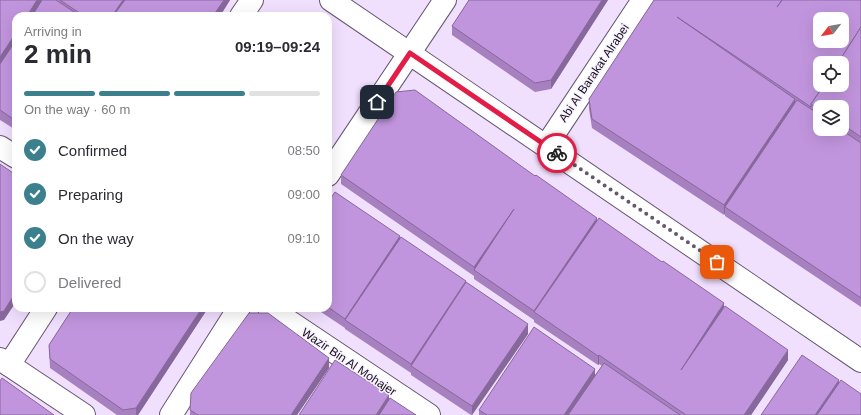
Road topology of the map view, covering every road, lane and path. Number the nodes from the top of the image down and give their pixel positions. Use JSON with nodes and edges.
{"nodes":[{"id":1,"x":252,"y":0,"type":"edge"},
{"id":2,"x":331,"y":0,"type":"edge"},
{"id":3,"x":445,"y":0,"type":"edge"},
{"id":4,"x":643,"y":0,"type":"edge"},
{"id":5,"x":244,"y":12,"type":"edge"},
{"id":6,"x":410,"y":53,"type":"junction"},
{"id":7,"x":0,"y":146,"type":"edge"},
{"id":8,"x":546,"y":146,"type":"junction"},
{"id":9,"x":12,"y":154,"type":"edge"},
{"id":10,"x":332,"y":169,"type":"edge"},
{"id":11,"x":43,"y":312,"type":"edge"},
{"id":12,"x":236,"y":312,"type":"edge"},
{"id":13,"x":275,"y":312,"type":"edge"},
{"id":14,"x":861,"y":361,"type":"edge"},
{"id":15,"x":4,"y":362,"type":"edge"},
{"id":16,"x":84,"y":415,"type":"edge"},
{"id":17,"x":171,"y":415,"type":"edge"},
{"id":18,"x":429,"y":415,"type":"edge"}],
"edges":[{"from":1,"to":5,"type":"street"},
{"from":2,"to":6,"type":"street"},
{"from":3,"to":6,"type":"street"},
{"from":4,"to":8,"type":"street","name":"Abi Al Barakat Alrabei"},
{"from":6,"to":8,"type":"street"},
{"from":6,"to":10,"type":"street"},
{"from":7,"to":9,"type":"street"},
{"from":8,"to":14,"type":"street"},
{"from":11,"to":15,"type":"street"},
{"from":12,"to":17,"type":"street"},
{"from":13,"to":18,"type":"street","name":"Wazir Bin Al Mohajer"},
{"from":15,"to":16,"type":"street"}]}
